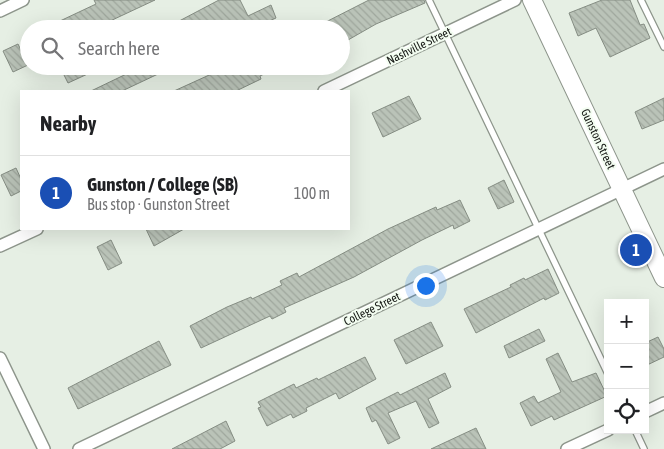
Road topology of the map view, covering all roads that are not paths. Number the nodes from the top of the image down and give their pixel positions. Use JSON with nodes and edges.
{"nodes":[{"id":1,"x":23,"y":0,"type":"edge"},
{"id":2,"x":429,"y":0,"type":"edge"},
{"id":3,"x":515,"y":0,"type":"edge"},
{"id":4,"x":532,"y":0,"type":"edge"},
{"id":5,"x":641,"y":0,"type":"edge"},
{"id":6,"x":0,"y":11,"type":"edge"},
{"id":7,"x":444,"y":34,"type":"junction"},
{"id":8,"x":664,"y":46,"type":"edge"},
{"id":9,"x":326,"y":90,"type":"edge"},
{"id":10,"x":664,"y":169,"type":"edge"},
{"id":11,"x":622,"y":189,"type":"junction"},
{"id":12,"x":538,"y":229,"type":"junction"},
{"id":13,"x":35,"y":230,"type":"edge"},
{"id":14,"x":0,"y":246,"type":"edge"},
{"id":15,"x":664,"y":278,"type":"edge"},
{"id":16,"x":0,"y":358,"type":"edge"},
{"id":17,"x":604,"y":366,"type":"edge"},
{"id":18,"x":664,"y":403,"type":"edge"},
{"id":19,"x":649,"y":410,"type":"edge"},
{"id":20,"x":604,"y":432,"type":"edge"},
{"id":21,"x":637,"y":434,"type":"edge"},
{"id":22,"x":44,"y":449,"type":"edge"},
{"id":23,"x":79,"y":449,"type":"edge"},
{"id":24,"x":567,"y":449,"type":"edge"},
{"id":25,"x":644,"y":449,"type":"edge"}],
"edges":[{"from":1,"to":6,"type":"street"},
{"from":2,"to":7,"type":"lane"},
{"from":3,"to":7,"type":"street","name":"Nashville Street"},
{"from":4,"to":11,"type":"main road","name":"Gunston Street"},
{"from":5,"to":8,"type":"lane"},
{"from":7,"to":9,"type":"street","name":"Nashville Street"},
{"from":7,"to":12,"type":"lane"},
{"from":10,"to":11,"type":"street","name":"College Street"},
{"from":11,"to":12,"type":"street","name":"College Street"},
{"from":11,"to":15,"type":"main road","name":"Gunston Street"},
{"from":12,"to":17,"type":"lane"},
{"from":12,"to":23,"type":"street","name":"College Street"},
{"from":13,"to":14,"type":"street"},
{"from":16,"to":22,"type":"street"},
{"from":18,"to":19,"type":"street"},
{"from":20,"to":24,"type":"street"},
{"from":21,"to":25,"type":"lane"}]}
